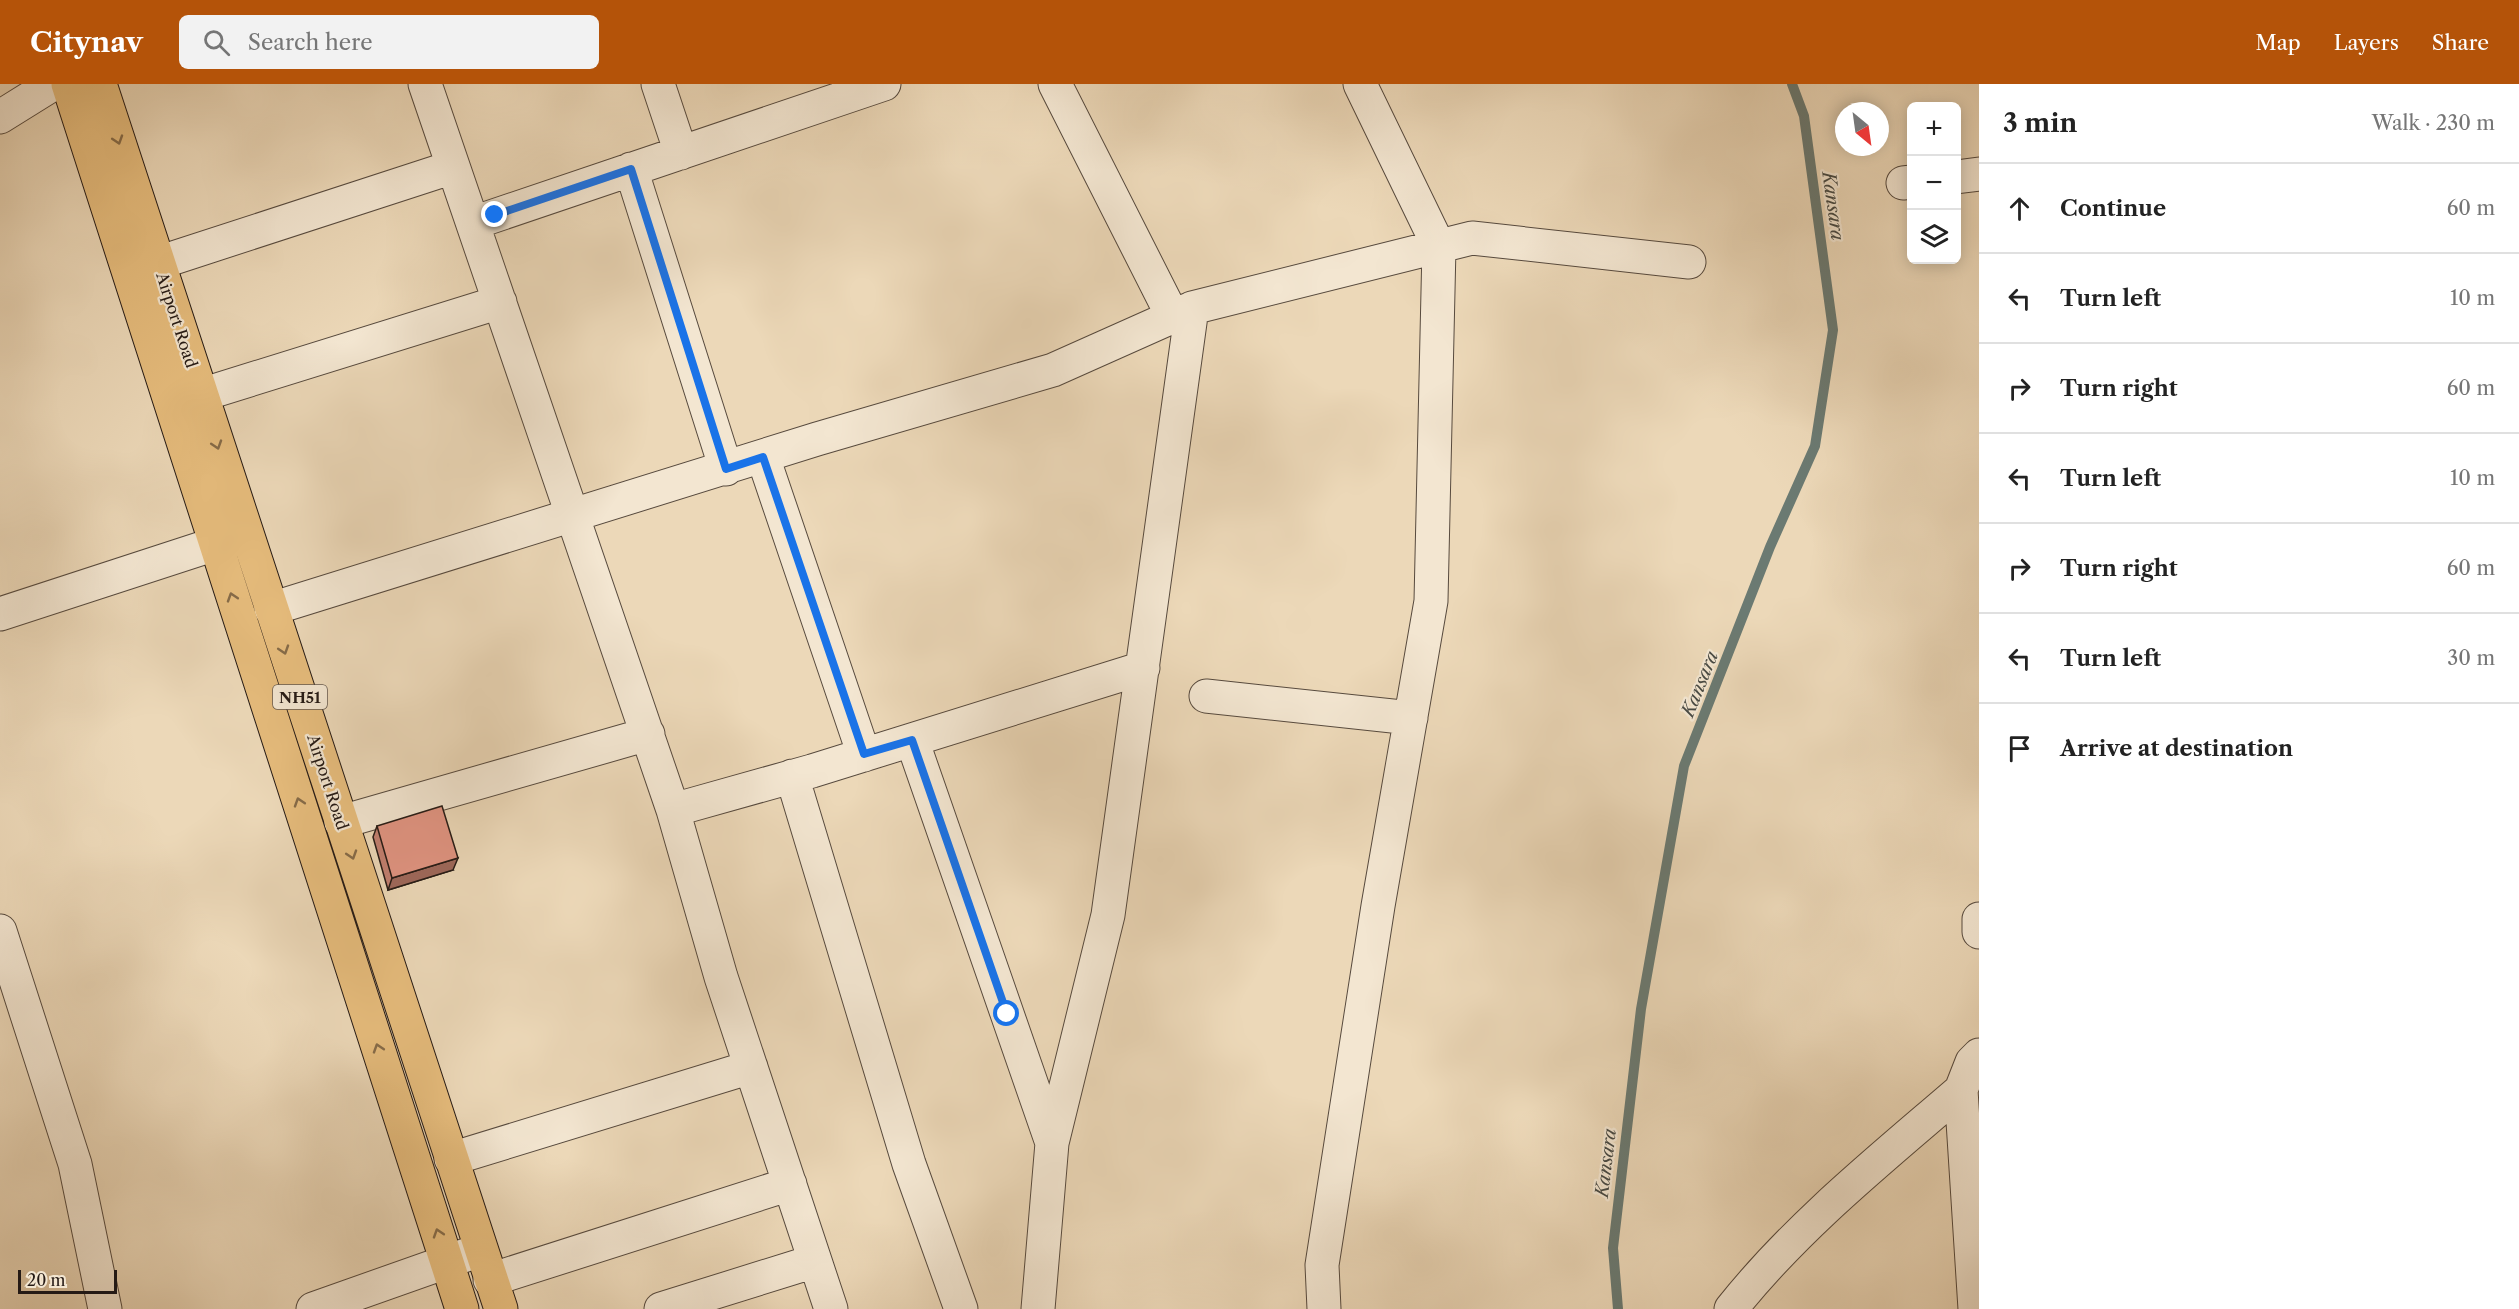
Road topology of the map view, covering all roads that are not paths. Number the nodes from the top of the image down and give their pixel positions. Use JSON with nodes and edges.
{"nodes":[{"id":1,"x":53,"y":84,"type":"edge"},
{"id":2,"x":68,"y":84,"type":"edge"},
{"id":3,"x":100,"y":84,"type":"edge"},
{"id":4,"x":424,"y":84,"type":"edge"},
{"id":5,"x":658,"y":84,"type":"edge"},
{"id":6,"x":884,"y":84,"type":"edge"},
{"id":7,"x":1055,"y":84,"type":"edge"},
{"id":8,"x":1360,"y":84,"type":"edge"},
{"id":9,"x":0,"y":117,"type":"edge"},
{"id":10,"x":681,"y":153,"type":"junction"},
{"id":11,"x":453,"y":167,"type":"junction"},
{"id":12,"x":631,"y":169,"type":"junction"},
{"id":13,"x":1979,"y":174,"type":"edge"},
{"id":14,"x":1961,"y":176,"type":"edge"},
{"id":15,"x":473,"y":223,"type":"junction"},
{"id":16,"x":1439,"y":247,"type":"junction"},
{"id":17,"x":1689,"y":262,"type":"dead end"},
{"id":18,"x":158,"y":263,"type":"junction"},
{"id":19,"x":500,"y":302,"type":"junction"},
{"id":20,"x":1183,"y":313,"type":"junction"},
{"id":21,"x":201,"y":395,"type":"junction"},
{"id":22,"x":763,"y":457,"type":"junction"},
{"id":23,"x":726,"y":469,"type":"junction"},
{"id":24,"x":574,"y":516,"type":"junction"},
{"id":25,"x":215,"y":544,"type":"junction"},
{"id":26,"x":271,"y":609,"type":"junction"},
{"id":27,"x":0,"y":614,"type":"edge"},
{"id":28,"x":1143,"y":668,"type":"junction"},
{"id":29,"x":1206,"y":696,"type":"dead end"},
{"id":30,"x":1411,"y":718,"type":"junction"},
{"id":31,"x":648,"y":734,"type":"junction"},
{"id":32,"x":912,"y":740,"type":"junction"},
{"id":33,"x":864,"y":754,"type":"junction"},
{"id":34,"x":792,"y":776,"type":"junction"},
{"id":35,"x":673,"y":810,"type":"junction"},
{"id":36,"x":341,"y":822,"type":"junction"},
{"id":37,"x":1979,"y":919,"type":"edge"},
{"id":38,"x":0,"y":932,"type":"edge"},
{"id":39,"x":1979,"y":932,"type":"edge"},
{"id":40,"x":1979,"y":1055,"type":"edge"},
{"id":41,"x":751,"y":1067,"type":"junction"},
{"id":42,"x":1961,"y":1090,"type":"junction"},
{"id":43,"x":1052,"y":1143,"type":"junction"},
{"id":44,"x":451,"y":1159,"type":"junction"},
{"id":45,"x":790,"y":1184,"type":"junction"},
{"id":46,"x":815,"y":1261,"type":"junction"},
{"id":47,"x":448,"y":1263,"type":"junction"},
{"id":48,"x":491,"y":1280,"type":"edge"},
{"id":49,"x":1740,"y":1298,"type":"edge"},
{"id":50,"x":105,"y":1309,"type":"edge"},
{"id":51,"x":313,"y":1309,"type":"edge"},
{"id":52,"x":462,"y":1309,"type":"edge"},
{"id":53,"x":661,"y":1309,"type":"edge"},
{"id":54,"x":831,"y":1309,"type":"edge"},
{"id":55,"x":961,"y":1309,"type":"edge"},
{"id":56,"x":1038,"y":1309,"type":"edge"},
{"id":57,"x":1324,"y":1309,"type":"edge"},
{"id":58,"x":1975,"y":1309,"type":"edge"}],
"edges":[{"from":1,"to":9,"type":"street"},
{"from":2,"to":25,"type":"highway","name":"Airport Road","number":"NH51"},
{"from":3,"to":18,"type":"highway","name":"Airport Road","number":"NH51","one_way":true},
{"from":4,"to":11,"type":"street"},
{"from":5,"to":10,"type":"street"},
{"from":6,"to":10,"type":"street"},
{"from":7,"to":20,"type":"street"},
{"from":8,"to":16,"type":"street"},
{"from":10,"to":12,"type":"street"},
{"from":11,"to":15,"type":"street"},
{"from":11,"to":18,"type":"street"},
{"from":12,"to":15,"type":"street"},
{"from":12,"to":23,"type":"street"},
{"from":13,"to":14,"type":"street"},
{"from":15,"to":19,"type":"street"},
{"from":16,"to":17,"type":"street"},
{"from":16,"to":20,"type":"street"},
{"from":16,"to":30,"type":"street"},
{"from":18,"to":21,"type":"highway","name":"Airport Road","number":"NH51"},
{"from":19,"to":21,"type":"street"},
{"from":19,"to":24,"type":"street"},
{"from":20,"to":22,"type":"street"},
{"from":20,"to":28,"type":"street"},
{"from":21,"to":26,"type":"highway","name":"Airport Road","number":"NH51","one_way":true},
{"from":22,"to":23,"type":"street"},
{"from":22,"to":33,"type":"street"},
{"from":23,"to":24,"type":"street"},
{"from":24,"to":26,"type":"street"},
{"from":24,"to":31,"type":"street"},
{"from":25,"to":27,"type":"street"},
{"from":47,"to":25,"type":"highway","name":"Airport Road","number":"NH51","one_way":true},
{"from":26,"to":36,"type":"highway","name":"Airport Road","number":"NH51","one_way":true},
{"from":28,"to":32,"type":"street"},
{"from":28,"to":43,"type":"street"},
{"from":29,"to":30,"type":"street"},
{"from":30,"to":57,"type":"street"},
{"from":31,"to":35,"type":"street"},
{"from":31,"to":36,"type":"street"},
{"from":32,"to":33,"type":"street"},
{"from":32,"to":43,"type":"street"},
{"from":33,"to":34,"type":"street"},
{"from":34,"to":35,"type":"street"},
{"from":34,"to":55,"type":"street"},
{"from":35,"to":41,"type":"street"},
{"from":36,"to":44,"type":"highway","name":"Airport Road","number":"NH51","one_way":true},
{"from":37,"to":39,"type":"street"},
{"from":38,"to":50,"type":"street"},
{"from":40,"to":42,"type":"street"},
{"from":41,"to":44,"type":"street"},
{"from":41,"to":45,"type":"street"},
{"from":42,"to":49,"type":"street"},
{"from":42,"to":58,"type":"street"},
{"from":43,"to":56,"type":"street"},
{"from":44,"to":48,"type":"highway","name":"Airport Road","number":"NH51"},
{"from":45,"to":46,"type":"street"},
{"from":45,"to":48,"type":"street"},
{"from":46,"to":53,"type":"street"},
{"from":46,"to":54,"type":"street"},
{"from":47,"to":48,"type":"street"},
{"from":47,"to":51,"type":"street"},
{"from":47,"to":52,"type":"highway","name":"Airport Road","number":"NH51"}]}
